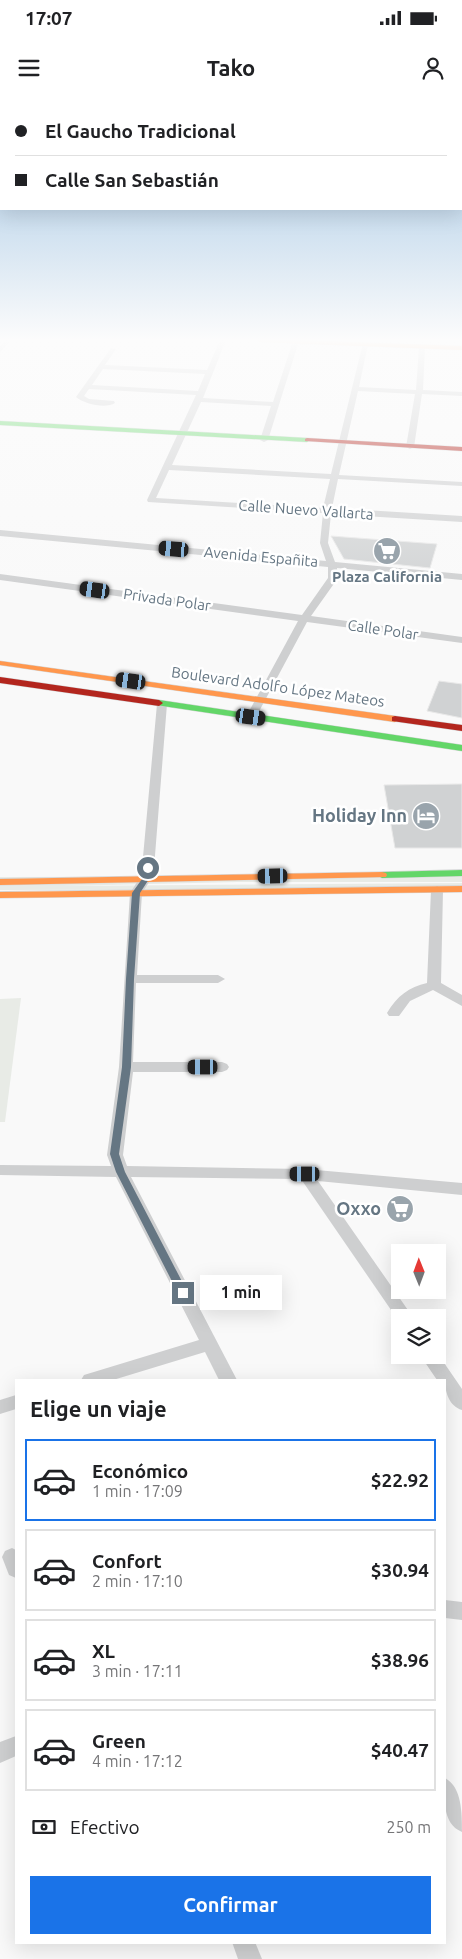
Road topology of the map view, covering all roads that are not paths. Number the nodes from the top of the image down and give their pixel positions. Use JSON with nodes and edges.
{"nodes":[{"id":1,"x":62,"y":427,"type":"edge"},
{"id":2,"x":186,"y":427,"type":"edge"},
{"id":3,"x":268,"y":427,"type":"edge"},
{"id":4,"x":346,"y":427,"type":"edge"},
{"id":5,"x":413,"y":427,"type":"edge"},
{"id":6,"x":182,"y":434,"type":"junction"},
{"id":7,"x":264,"y":440,"type":"junction"},
{"id":8,"x":343,"y":444,"type":"junction"},
{"id":9,"x":410,"y":447,"type":"junction"},
{"id":10,"x":462,"y":449,"type":"edge"},
{"id":11,"x":166,"y":467,"type":"junction"},
{"id":12,"x":335,"y":476,"type":"junction"},
{"id":13,"x":462,"y":484,"type":"edge"},
{"id":14,"x":328,"y":511,"type":"junction"},
{"id":15,"x":462,"y":520,"type":"edge"},
{"id":16,"x":0,"y":533,"type":"edge"},
{"id":17,"x":330,"y":563,"type":"junction"},
{"id":18,"x":462,"y":576,"type":"edge"},
{"id":19,"x":0,"y":577,"type":"edge"},
{"id":20,"x":304,"y":619,"type":"junction"},
{"id":21,"x":462,"y":640,"type":"edge"},
{"id":22,"x":0,"y":663,"type":"edge"},
{"id":23,"x":0,"y":680,"type":"edge"},
{"id":24,"x":261,"y":700,"type":"junction"},
{"id":25,"x":162,"y":704,"type":"junction"},
{"id":26,"x":251,"y":717,"type":"junction"},
{"id":27,"x":462,"y":728,"type":"edge"},
{"id":28,"x":462,"y":748,"type":"edge"},
{"id":29,"x":462,"y":873,"type":"edge"},
{"id":30,"x":145,"y":879,"type":"junction"},
{"id":31,"x":0,"y":882,"type":"edge"},
{"id":32,"x":437,"y":890,"type":"junction"},
{"id":33,"x":462,"y":890,"type":"edge"},
{"id":34,"x":136,"y":893,"type":"junction"},
{"id":35,"x":0,"y":895,"type":"edge"},
{"id":36,"x":130,"y":979,"type":"junction"},
{"id":37,"x":218,"y":979,"type":"dead end"},
{"id":38,"x":434,"y":985,"type":"junction"},
{"id":39,"x":462,"y":1002,"type":"edge"},
{"id":40,"x":394,"y":1013,"type":"dead end"},
{"id":41,"x":126,"y":1067,"type":"junction"},
{"id":42,"x":222,"y":1067,"type":"dead end"},
{"id":43,"x":0,"y":1170,"type":"edge"},
{"id":44,"x":121,"y":1172,"type":"junction"},
{"id":45,"x":305,"y":1174,"type":"junction"},
{"id":46,"x":462,"y":1189,"type":"edge"},
{"id":47,"x":398,"y":1309,"type":"edge"},
{"id":48,"x":208,"y":1344,"type":"junction"},
{"id":49,"x":435,"y":1364,"type":"edge"},
{"id":50,"x":93,"y":1379,"type":"edge"},
{"id":51,"x":227,"y":1379,"type":"edge"},
{"id":52,"x":446,"y":1379,"type":"edge"},
{"id":53,"x":446,"y":1379,"type":"edge"},
{"id":54,"x":15,"y":1402,"type":"edge"},
{"id":55,"x":462,"y":1402,"type":"edge"},
{"id":56,"x":0,"y":1407,"type":"edge"},
{"id":57,"x":446,"y":1609,"type":"edge"},
{"id":58,"x":462,"y":1611,"type":"edge"},
{"id":59,"x":15,"y":1746,"type":"edge"},
{"id":60,"x":0,"y":1754,"type":"edge"},
{"id":61,"x":446,"y":1791,"type":"edge"},
{"id":62,"x":462,"y":1822,"type":"edge"},
{"id":63,"x":244,"y":1944,"type":"edge"},
{"id":64,"x":250,"y":1959,"type":"edge"}],
"edges":[{"from":1,"to":6,"type":"street"},
{"from":2,"to":6,"type":"street"},
{"from":3,"to":7,"type":"street"},
{"from":4,"to":8,"type":"street"},
{"from":5,"to":9,"type":"street"},
{"from":6,"to":7,"type":"street"},
{"from":6,"to":11,"type":"street"},
{"from":7,"to":8,"type":"street"},
{"from":8,"to":9,"type":"street"},
{"from":8,"to":12,"type":"street"},
{"from":9,"to":10,"type":"street"},
{"from":11,"to":12,"type":"street"},
{"from":11,"to":14,"type":"street","name":"Calle Nuevo Vallarta"},
{"from":12,"to":13,"type":"street"},
{"from":12,"to":14,"type":"street"},
{"from":14,"to":15,"type":"street","name":"Calle Nuevo Vallarta"},
{"from":14,"to":17,"type":"street"},
{"from":16,"to":17,"type":"street","name":"Avenida Españita"},
{"from":17,"to":18,"type":"street","name":"Avenida Españita"},
{"from":17,"to":20,"type":"street"},
{"from":19,"to":20,"type":"street","name":"Privada Polar"},
{"from":20,"to":21,"type":"street","name":"Calle Polar"},
{"from":20,"to":24,"type":"street"},
{"from":22,"to":24,"type":"street","name":"Boulevard Adolfo López Mateos"},
{"from":23,"to":25,"type":"street","name":"Boulevard Adolfo López Mateos"},
{"from":24,"to":26,"type":"street"},
{"from":24,"to":27,"type":"street","name":"Boulevard Adolfo López Mateos"},
{"from":25,"to":26,"type":"street","name":"Boulevard Adolfo López Mateos"},
{"from":25,"to":30,"type":"street"},
{"from":26,"to":28,"type":"street","name":"Boulevard Adolfo López Mateos"},
{"from":29,"to":30,"type":"street"},
{"from":30,"to":31,"type":"street"},
{"from":30,"to":34,"type":"street"},
{"from":32,"to":33,"type":"street"},
{"from":32,"to":34,"type":"street"},
{"from":32,"to":38,"type":"street"},
{"from":34,"to":35,"type":"street"},
{"from":34,"to":36,"type":"street"},
{"from":36,"to":37,"type":"street"},
{"from":36,"to":41,"type":"street"},
{"from":38,"to":39,"type":"street"},
{"from":38,"to":40,"type":"street"},
{"from":41,"to":42,"type":"street"},
{"from":41,"to":44,"type":"street"},
{"from":43,"to":44,"type":"street"},
{"from":44,"to":45,"type":"street"},
{"from":44,"to":48,"type":"street"},
{"from":45,"to":46,"type":"street"},
{"from":45,"to":47,"type":"street"},
{"from":48,"to":50,"type":"street"},
{"from":48,"to":51,"type":"street"},
{"from":49,"to":53,"type":"street"},
{"from":52,"to":55,"type":"street"},
{"from":54,"to":56,"type":"street"},
{"from":57,"to":58,"type":"street"},
{"from":59,"to":60,"type":"street"},
{"from":61,"to":62,"type":"street"},
{"from":63,"to":64,"type":"street"}]}
